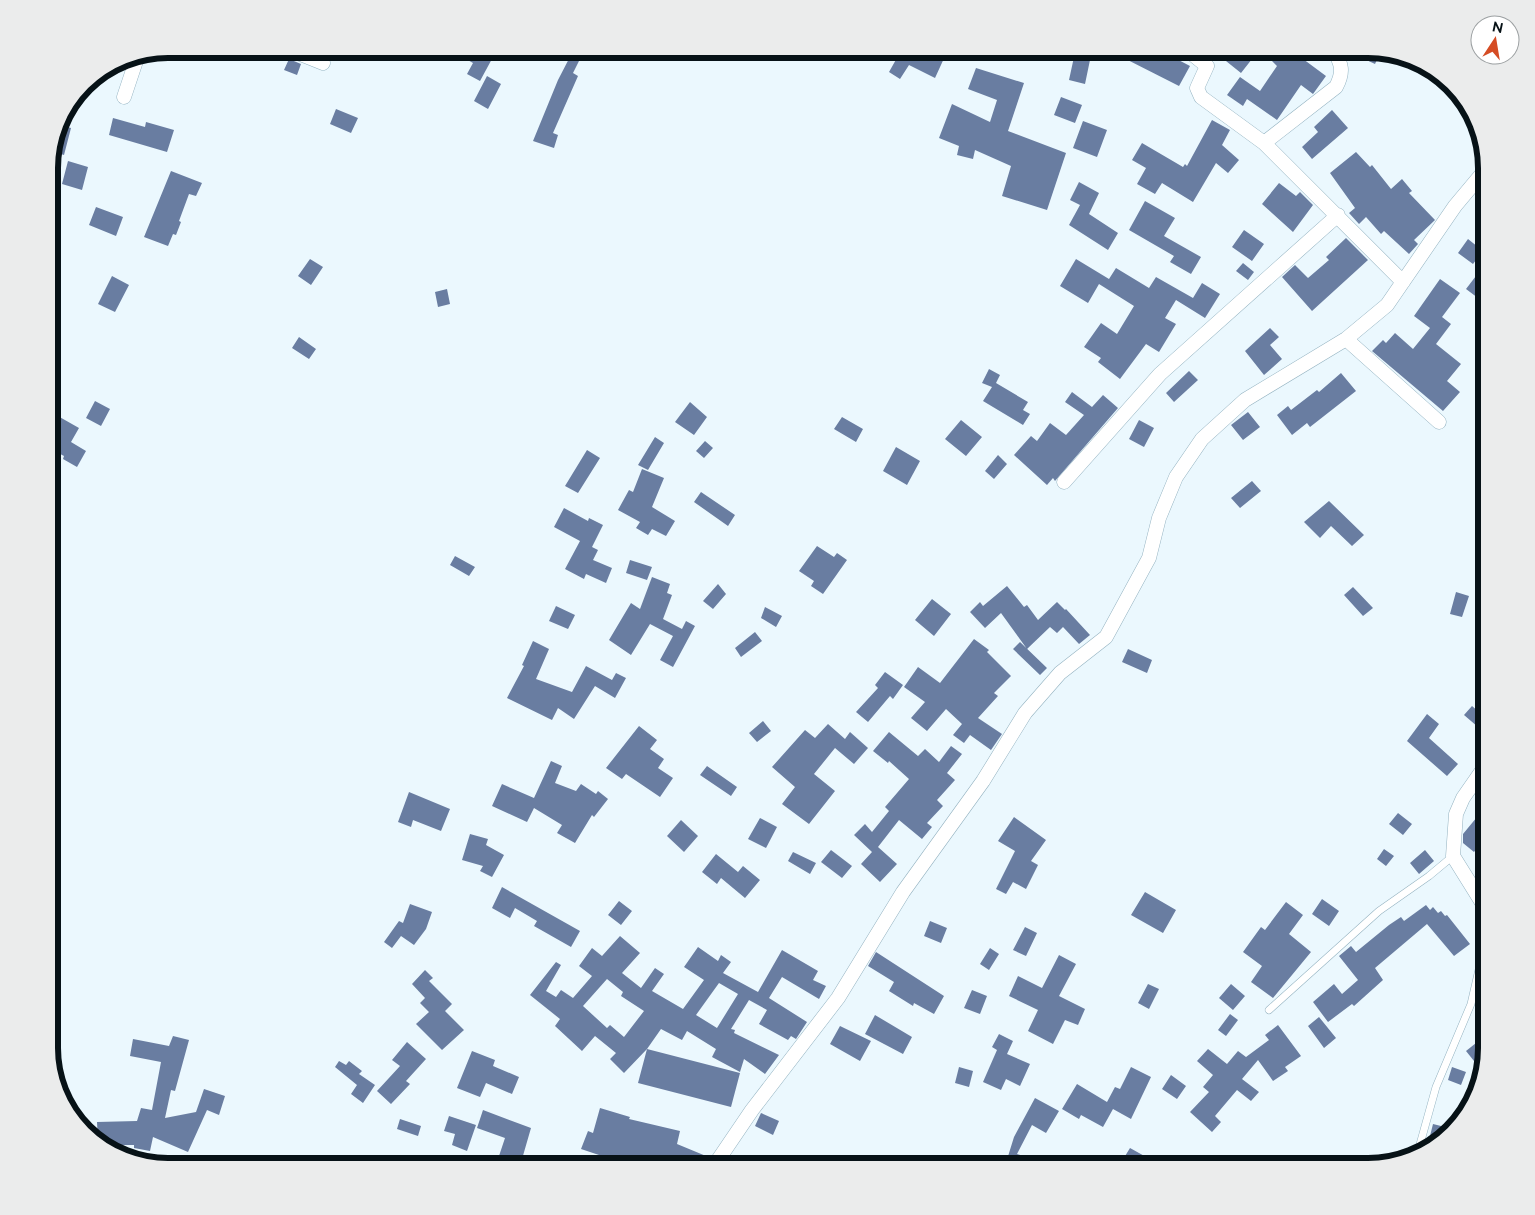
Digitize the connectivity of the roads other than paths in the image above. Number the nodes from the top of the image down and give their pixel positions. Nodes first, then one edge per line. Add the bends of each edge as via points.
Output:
1 (310, 58) edge
2 (1197, 58) edge
3 (1338, 58) edge
4 (136, 62) edge
5 (323, 63) dead end
6 (124, 97) dead end
7 (1264, 143) junction
8 (1478, 179) edge
9 (1338, 215) junction
10 (1402, 282) junction
11 (1346, 339) junction
12 (1439, 422) dead end
13 (1064, 482) dead end
14 (1478, 777) edge
15 (1453, 856) junction
16 (1478, 896) edge
17 (1478, 974) edge
18 (1269, 1010) dead end
19 (1421, 1143) edge
20 (719, 1158) edge

1 - 5 street
2 - 7 street via 1207,66 1197,88 1201,97
3 - 7 street via 1343,74 1336,88
4 - 6 street
7 - 9 street
8 - 10 street
9 - 10 street
9 - 13 street via 1160,374
10 - 11 street via 1387,305
11 - 12 street
11 - 20 street via 1245,400 1202,439 1176,477 1159,518 1149,558 1106,636 1060,673 1025,713 983,780 903,892 838,998
14 - 15 street via 1456,814
15 - 16 street
15 - 18 lane via 1380,911
17 - 19 lane via 1471,1004 1436,1087

